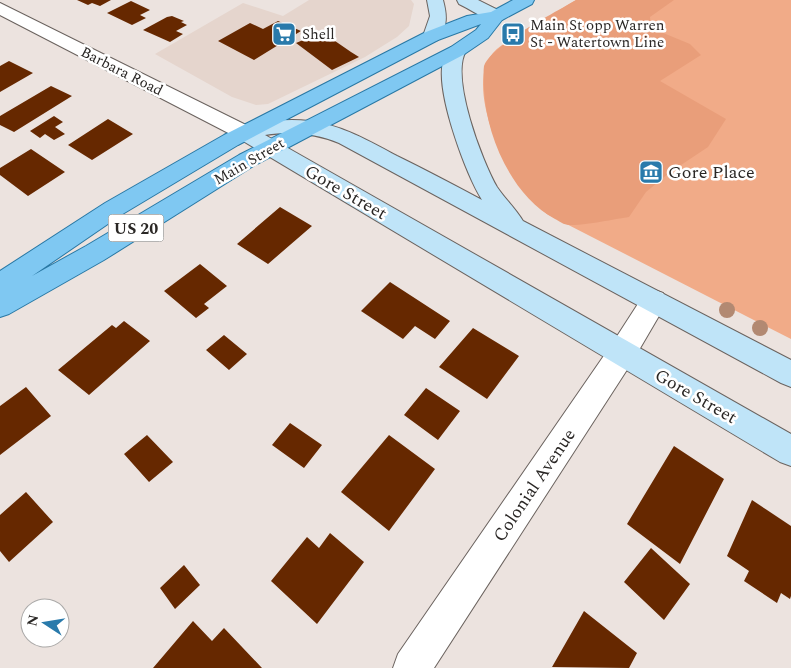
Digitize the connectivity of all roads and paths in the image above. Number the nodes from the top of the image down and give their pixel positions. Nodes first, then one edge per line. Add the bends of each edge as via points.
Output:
1 (434, 0) edge
2 (465, 0) edge
3 (510, 5) edge
4 (0, 8) edge
5 (432, 36) junction
6 (457, 51) junction
7 (311, 127) junction
8 (245, 133) junction
9 (270, 148) junction
10 (517, 227) junction
11 (0, 284) edge
12 (654, 301) junction
13 (0, 306) edge
14 (622, 353) junction
15 (791, 374) edge
16 (791, 451) edge
17 (412, 668) edge

1 - 5 street via 439,16
2 - 3 street
3 - 5 main road, Main Street / US 20
3 - 6 main road, Main Street / US 20 via 482,34
4 - 8 street, Barbara Road
5 - 8 main road, Main Street / US 20
6 - 7 main road, Main Street / US 20
6 - 10 street via 452,61 452,79 475,160 491,196
7 - 8 street via 279,126
7 - 9 main road, Main Street / US 20
7 - 10 street via 362,145
8 - 9 street, Gore Street
8 - 11 main road, Main Street / US 20 via 114,209
9 - 13 main road, Main Street / US 20
9 - 14 street, Gore Street
10 - 12 street
12 - 14 street, Colonial Avenue
12 - 15 street
14 - 16 street, Gore Street
14 - 17 street, Colonial Avenue

